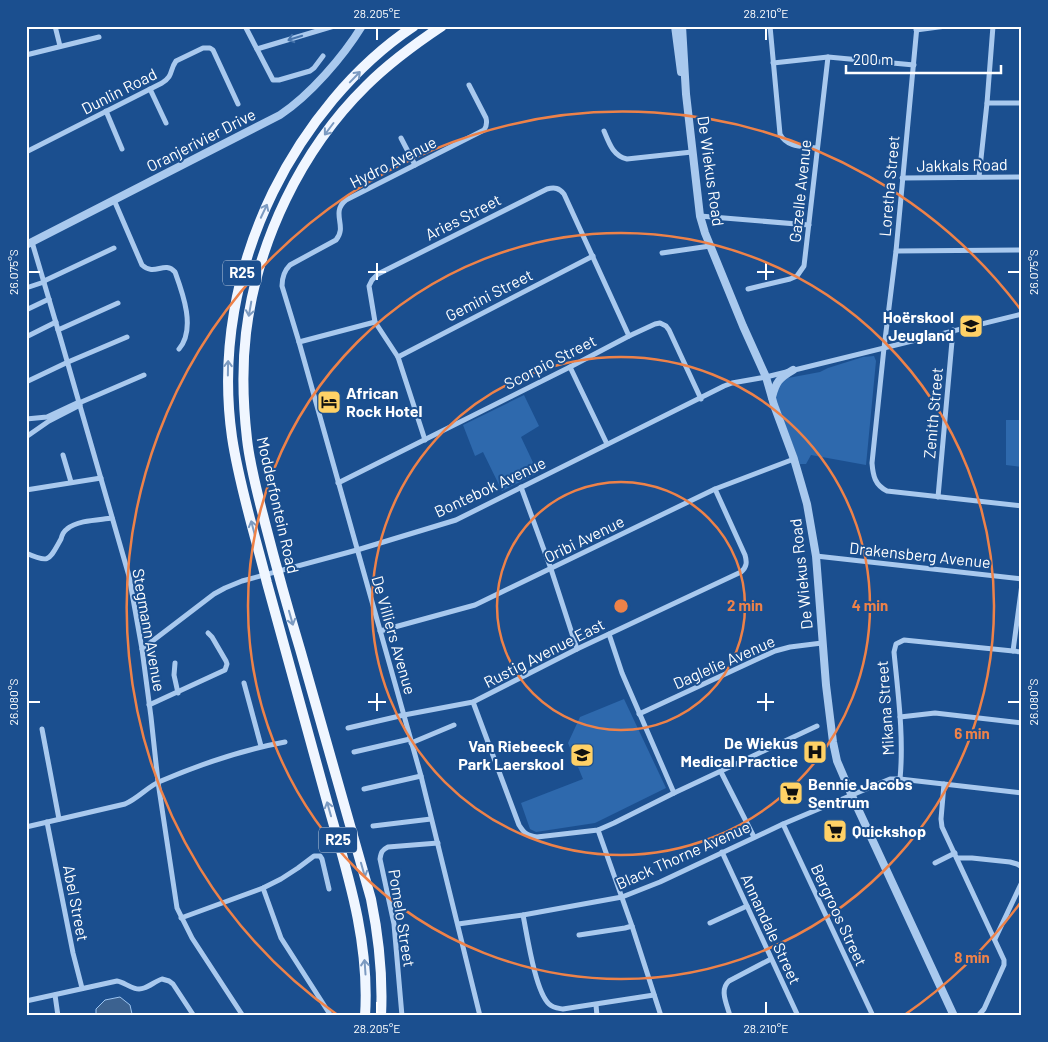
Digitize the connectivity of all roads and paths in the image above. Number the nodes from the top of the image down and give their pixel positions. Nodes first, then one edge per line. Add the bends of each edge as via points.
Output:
1 (55, 26) edge
2 (245, 26) edge
3 (334, 26) edge
4 (362, 26) edge
5 (414, 26) edge
6 (442, 26) edge
7 (674, 26) edge
8 (682, 26) edge
9 (770, 26) edge
10 (946, 26) edge
11 (993, 26) edge
12 (917, 28) edge
13 (99, 37) dead end
14 (60, 46) junction
15 (257, 49) junction
16 (26, 55) edge
17 (323, 56) dead end
18 (828, 57) junction
19 (773, 64) junction
20 (914, 65) junction
21 (469, 85) dead end
22 (150, 89) junction
23 (686, 94) junction
24 (987, 103) junction
25 (238, 104) dead end
26 (1022, 104) edge
27 (106, 111) junction
28 (166, 123) dead end
29 (604, 131) dead end
30 (401, 138) dead end
31 (122, 148) dead end
32 (817, 148) junction
33 (26, 152) edge
34 (692, 152) junction
35 (415, 165) junction
36 (979, 177) junction
37 (1022, 177) edge
38 (902, 178) junction
39 (114, 200) junction
40 (700, 216) junction
41 (809, 224) junction
42 (29, 243) edge
43 (710, 246) junction
44 (114, 248) dead end
45 (1022, 250) edge
46 (896, 251) junction
47 (662, 253) dead end
48 (592, 256) junction
49 (290, 265) joint
50 (44, 281) junction
51 (26, 288) edge
52 (748, 289) dead end
53 (49, 299) junction
54 (118, 303) dead end
55 (26, 310) edge
56 (1022, 314) edge
57 (56, 322) junction
58 (375, 322) junction
59 (58, 330) junction
60 (953, 330) junction
61 (629, 336) junction
62 (26, 337) edge
63 (127, 337) dead end
64 (299, 342) junction
65 (884, 348) junction
66 (179, 349) dead end
67 (398, 357) junction
68 (68, 362) junction
69 (570, 367) junction
70 (793, 370) junction
71 (144, 375) dead end
72 (766, 377) junction
73 (26, 382) edge
74 (701, 398) junction
75 (772, 398) junction
76 (79, 403) junction
77 (26, 419) edge
78 (26, 436) edge
79 (425, 440) junction
80 (608, 444) junction
81 (63, 455) dead end
82 (794, 459) junction
83 (101, 478) junction
84 (71, 482) junction
85 (338, 482) junction
86 (521, 487) junction
87 (26, 490) edge
88 (715, 490) junction
89 (938, 497) junction
90 (1022, 506) edge
91 (112, 518) junction
92 (357, 550) junction
93 (26, 553) edge
94 (816, 556) junction
95 (551, 569) junction
96 (277, 571) junction
97 (265, 575) junction
98 (1022, 579) edge
99 (1022, 584) edge
100 (380, 631) junction
101 (208, 633) dead end
102 (609, 634) junction
103 (822, 643) junction
104 (142, 649) junction
105 (576, 649) junction
106 (1013, 650) junction
107 (1022, 652) edge
108 (175, 663) dead end
109 (244, 683) dead end
110 (178, 692) junction
111 (473, 702) junction
112 (149, 706) junction
113 (639, 714) junction
114 (404, 715) junction
115 (900, 716) junction
116 (1022, 723) edge
117 (454, 725) dead end
118 (817, 726) dead end
119 (348, 728) dead end
120 (42, 729) dead end
121 (411, 741) junction
122 (285, 742) dead end
123 (261, 746) junction
124 (354, 752) dead end
125 (721, 772) junction
126 (421, 776) junction
127 (900, 779) junction
128 (158, 782) junction
129 (944, 784) junction
130 (364, 789) dead end
131 (674, 793) junction
132 (1022, 793) edge
133 (852, 796) junction
134 (59, 819) junction
135 (431, 819) junction
136 (47, 822) junction
137 (783, 824) junction
138 (374, 826) dead end
139 (26, 827) edge
140 (598, 830) junction
141 (754, 837) junction
142 (438, 843) junction
143 (722, 852) junction
144 (956, 855) junction
145 (935, 863) dead end
146 (1022, 867) edge
147 (1022, 882) edge
148 (263, 888) junction
149 (329, 889) dead end
150 (622, 897) junction
151 (747, 906) junction
152 (523, 914) junction
153 (181, 918) junction
154 (458, 924) junction
155 (710, 924) dead end
156 (632, 926) junction
157 (579, 935) dead end
158 (994, 939) junction
159 (771, 959) junction
160 (82, 988) junction
161 (55, 995) junction
162 (654, 995) junction
163 (26, 1001) edge
164 (596, 1005) junction
165 (58, 1016) edge
166 (194, 1016) edge
167 (243, 1016) edge
168 (331, 1016) edge
169 (365, 1016) edge
170 (381, 1016) edge
171 (402, 1016) edge
172 (480, 1016) edge
173 (598, 1016) edge
174 (661, 1016) edge
175 (730, 1016) edge
176 (798, 1016) edge
177 (873, 1016) edge
178 (954, 1016) edge
179 (978, 1016) edge

1 - 14 street
2 - 15 street
3 -> 15 street
4 - 39 street, Oranjerivier Drive via 323,76 290,109
97 -> 5 main road, Modderfontein Road / R25 via 239,472 229,405 230,331 247,256 265,208 306,134 371,60
6 -> 96 main road, Modderfontein Road / R25 via 391,63 344,109 289,192 263,259 246,333 245,407 253,475
7 - 23 street, De Wiekus Road
8 - 23 street, De Wiekus Road
9 - 19 street
10 - 12 street
11 - 24 street
12 - 20 street, Loretha Street
13 - 14 street
14 - 16 street
15 - 17 street via 276,80 310,71
18 - 19 street
18 - 20 street
18 - 32 street, Gazelle Avenue
19 - 32 street via 782,139 788,144
20 - 38 street, Loretha Street
21 - 35 street, Hydro Avenue via 487,121 486,128
22 - 25 street, Dunlin Road via 168,79 176,61 210,48
22 - 27 street, Dunlin Road
22 - 28 street
23 - 34 street, De Wiekus Road
24 - 26 street
24 - 36 street
27 - 31 street
27 - 33 street, Dunlin Road
29 - 34 street via 620,158
30 - 35 street
32 - 41 street, Gazelle Avenue
34 - 40 street, De Wiekus Road
35 - 49 street, Hydro Avenue via 346,200 339,210 340,236
36 - 37 street, Jakkals Road
36 - 38 street, Jakkals Road
38 - 46 street, Loretha Street
39 - 42 street, Oranjerivier Drive
39 - 66 street via 142,265 151,270 167,266 175,272 188,318
40 - 41 street
40 - 43 street, De Wiekus Road
41 - 52 street, Gazelle Avenue via 801,271 790,279
42 - 50 street, Stegmann Avenue
43 - 47 street
43 - 72 street, De Wiekus Road
44 - 50 street
45 - 46 street
46 - 65 street, Loretha Street
48 - 58 street, Aries Street via 564,194 556,188 546,189 378,274 369,286
48 - 61 street
48 - 67 street, Gemini Street
49 - 64 street, De Villiers Avenue via 284,270 282,286
50 - 51 street
50 - 53 street, Stegmann Avenue
53 - 55 street
53 - 57 street, Stegmann Avenue
54 - 59 street
56 - 60 street, Bontebok Avenue
57 - 59 street, Stegmann Avenue
57 - 62 street
58 - 64 street
58 - 67 street
59 - 68 street, Stegmann Avenue
60 - 65 street, Bontebok Avenue
60 - 89 street, Zenith Street
61 - 69 street, Scorpio Street
61 - 74 street, Scorpio Street via 654,324 666,326
63 - 68 street
64 - 85 street, De Villiers Avenue
65 - 70 street, Bontebok Avenue
65 - 89 street, Loretha Street via 873,476 887,491
67 - 79 street
68 - 73 street
68 - 76 street, Stegmann Avenue
69 - 79 street, Scorpio Street
69 - 80 street
70 - 72 street, Bontebok Avenue
70 - 75 street via 779,379
71 - 76 street
72 - 74 street, Bontebok Avenue via 724,386
72 - 75 street, De Wiekus Road
74 - 80 street, Bontebok Avenue
75 - 82 street, De Wiekus Road
76 - 77 street via 47,417
76 - 78 street
76 - 83 street, Stegmann Avenue
79 - 85 street, Scorpio Street
80 - 86 street, Bontebok Avenue
81 - 84 street
82 - 88 street, Oribi Avenue
82 - 94 street, De Wiekus Road via 807,504
83 - 84 street
83 - 91 street, Stegmann Avenue
84 - 87 street
85 - 92 street, De Villiers Avenue
86 - 92 street, Bontebok Avenue via 456,520
86 - 95 street
88 - 95 street, Oribi Avenue
88 - 102 street, Rustig Avenue East via 745,555 744,570
89 - 90 street, Loretha Street
91 - 93 street via 80,523 67,529 52,555 46,559
91 - 104 street, Stegmann Avenue via 129,576
92 - 96 street, Bontebok Avenue
92 - 100 street, De Villiers Avenue
94 - 98 street, Drakensberg Avenue
94 - 103 street, De Wiekus Road
95 - 100 street, Oribi Avenue via 475,605
95 - 105 street
96 - 97 street, Bontebok Avenue
96 -> 170 main road, Modderfontein Road / R25 via 371,899 381,965
97 - 104 street, Bontebok Avenue via 214,594
169 -> 97 main road, Modderfontein Road / R25 via 365,966 355,902
99 - 106 street
100 - 114 street, De Villiers Avenue
101 - 110 street via 223,656 226,668
102 - 105 street, Rustig Avenue East
102 - 113 street
103 - 113 street, Daglelie Avenue via 775,651
103 - 133 street, De Wiekus Road via 833,742 837,761
104 - 112 street, Stegmann Avenue
105 - 111 street, Rustig Avenue East
106 - 107 street, Mikana Street
106 - 115 street, Mikana Street via 899,642 894,652
108 - 110 street
109 - 123 street
110 - 112 street
111 - 114 street, Rustig Avenue East
111 - 140 street via 523,832 537,837
112 - 128 street, Stegmann Avenue
113 - 131 street
114 - 119 street, Rustig Avenue East
114 - 121 street, De Villiers Avenue
115 - 116 street via 935,714
115 - 127 street, Mikana Street
117 - 121 street
118 - 125 street
120 - 134 street
121 - 124 street
121 - 126 street, De Villiers Avenue
122 - 123 street
123 - 128 street
125 - 131 street
125 - 141 street
126 - 130 street
126 - 135 street, De Villiers Avenue
127 - 129 street, Black Thorne Avenue
127 - 133 street, Black Thorne Avenue via 890,779
128 - 134 street via 125,804
128 - 153 street, Stegmann Avenue
129 - 132 street, Black Thorne Avenue
129 - 144 street via 942,827
131 - 140 street
133 - 137 street, Black Thorne Avenue
133 - 178 street, De Wiekus Road
134 - 136 street
135 - 138 street
135 - 142 street, De Villiers Avenue
136 - 139 street
136 - 160 street, Abel Street
137 - 141 street, Black Thorne Avenue
137 - 177 street, Bergroos Street
140 - 150 street
141 - 143 street, Black Thorne Avenue
142 - 154 street, De Villiers Avenue
142 - 171 street, Pomelo Street via 388,847 380,853 394,924
143 - 150 street, Black Thorne Avenue
143 - 151 street, Annandale Street
144 - 145 street
144 - 146 street via 1010,862
144 - 158 street
147 - 158 street
148 - 149 street via 317,855 322,860
148 - 153 street
148 - 168 street via 281,938
150 - 152 street, Black Thorne Avenue
150 - 156 street
151 - 155 street
151 - 159 street, Annandale Street
152 - 154 street, Black Thorne Avenue
152 - 164 street via 533,967 547,1002 553,1008 563,1009
153 - 167 street, Stegmann Avenue
154 - 172 street, De Villiers Avenue
156 - 157 street
156 - 162 street
158 - 179 street via 1004,965
159 - 175 street via 725,985
159 - 176 street, Annandale Street
160 - 161 street
160 - 166 street via 116,981 144,988 162,979 169,980
161 - 163 street
161 - 165 street
162 - 164 street
162 - 174 street
164 - 173 street

